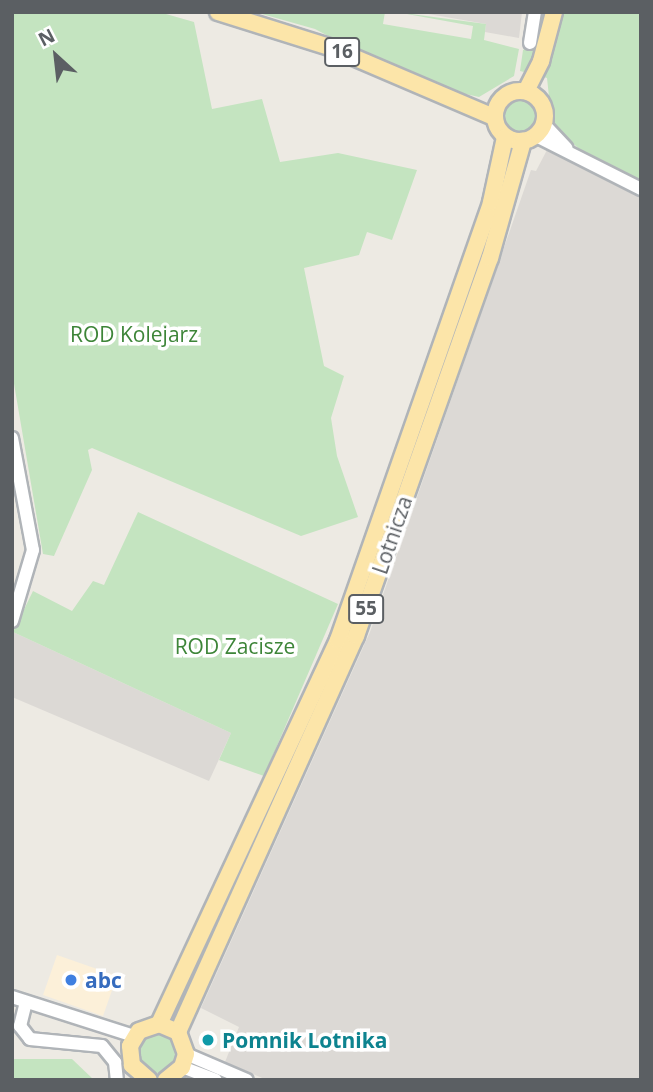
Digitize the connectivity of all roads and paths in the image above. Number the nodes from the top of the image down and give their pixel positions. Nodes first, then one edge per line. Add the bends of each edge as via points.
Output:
1 (218, 12) edge
2 (535, 12) edge
3 (554, 12) edge
4 (530, 43) dead end
5 (532, 94) junction
6 (496, 110) junction
7 (535, 134) junction
8 (505, 137) junction
9 (641, 189) edge
10 (12, 438) edge
11 (12, 621) edge
12 (12, 997) edge
13 (26, 1002) junction
14 (159, 1024) junction
15 (178, 1032) junction
16 (132, 1041) junction
17 (184, 1060) junction
18 (141, 1077) edge
19 (117, 1080) edge
20 (166, 1080) edge
21 (216, 1080) edge
22 (247, 1080) edge

1 - 6 main road, 16 via 332,48 462,102
2 - 4 street
3 - 5 main road
5 - 6 main road, 16 via 507,94
5 - 7 main road via 545,110
6 - 8 main road
7 - 8 main road
7 - 9 street
7 - 15 main road, Lotnicza / 55 via 356,636
8 - 14 main road, Lotnicza / 55 via 474,252 338,640
10 - 11 street via 33,550
12 - 13 street
13 - 16 street
13 - 19 street via 20,1026 30,1039 102,1046 116,1062
14 - 15 main road
14 - 16 main road via 145,1027
15 - 17 main road
16 - 18 main road
17 - 20 main road
17 - 21 street
17 - 22 street

